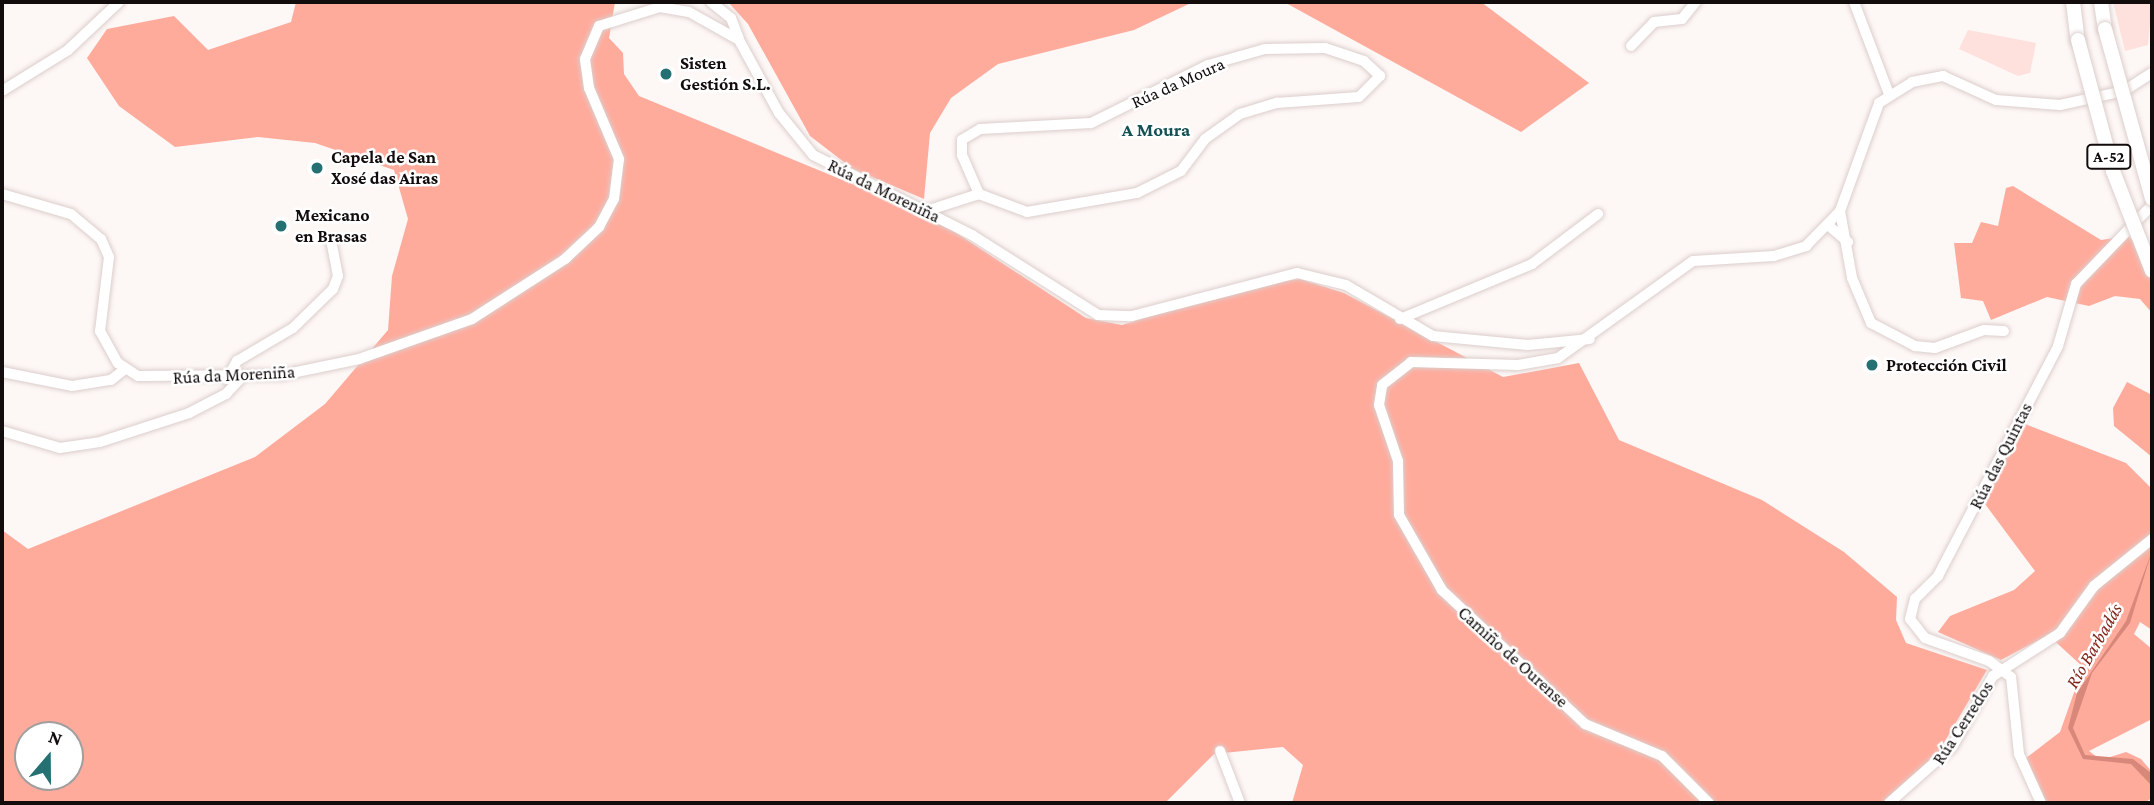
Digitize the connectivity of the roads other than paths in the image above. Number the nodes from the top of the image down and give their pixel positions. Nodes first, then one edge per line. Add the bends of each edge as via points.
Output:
1 (119, 2) edge
2 (710, 2) edge
3 (1696, 2) edge
4 (1854, 2) edge
5 (2073, 2) edge
6 (2101, 2) edge
7 (739, 40) junction
8 (1632, 46) dead end
9 (2152, 74) edge
10 (2, 91) edge
11 (1889, 94) junction
12 (2, 194) edge
13 (979, 194) junction
14 (2152, 199) edge
15 (2152, 205) edge
16 (926, 211) junction
17 (1840, 211) junction
18 (1598, 214) dead end
19 (1829, 226) junction
20 (331, 241) dead end
21 (1848, 242) junction
22 (2152, 271) edge
23 (1400, 319) junction
24 (2004, 331) dead end
25 (1590, 339) junction
26 (125, 369) junction
27 (2, 372) edge
28 (242, 377) junction
29 (227, 379) junction
30 (2, 431) edge
31 (2152, 539) edge
32 (2003, 668) junction
33 (1220, 751) dead end
34 (1240, 803) edge
35 (1709, 803) edge
36 (1888, 803) edge
37 (2041, 803) edge

1 - 10 street via 68,50
2 - 7 street via 731,18
3 - 8 street via 1682,19 1654,22
4 - 11 street
5 - 22 highway, A-52, bridge via 2078,40 2113,172
6 - 14 highway, A-52, bridge
7 - 16 street, Rúa da Moreniña via 779,113 813,155
7 - 28 street, Rúa da Moreniña via 689,12 660,7 599,26 584,60 589,88 619,159 614,199 599,226 565,259 472,319 347,362
9 - 11 street via 2124,92 2060,105 1996,100 1943,76
11 - 17 street via 1865,132
12 - 26 street via 71,214 101,239 109,257 100,331
13 - 13 street, Rúa da Moura via 1027,212 1137,193 1181,171 1205,139 1240,114 1277,103 1359,97 1380,76 1364,61 1325,48 1265,49 1208,65 1091,123 980,129 962,140 962,155
13 - 16 street
15 - 32 street, Rúa das Quintas via 2077,284 2058,346 1938,576 1915,600 1913,631
16 - 23 street, Rúa da Moreniña via 1098,315 1132,316 1297,273 1346,285
17 - 19 street, Camiño de Ourense
17 - 21 street
18 - 23 street via 1532,264
19 - 21 street
19 - 25 street, Camiño de Ourense via 1790,253 1693,261
20 - 29 street via 338,276 333,289 293,328 237,361
21 - 24 street via 1860,303 1887,334 1935,348 1984,330
23 - 25 street, Rúa da Moreniña via 1433,336 1473,343
25 - 35 street, Camiño de Ourense via 1558,358 1518,365 1411,362 1387,376 1379,405 1398,461 1399,515 1442,590 1585,724 1681,769
26 - 27 street via 111,380 72,386
26 - 29 street, Rúa da Moreniña via 158,379
28 - 29 street, Rúa da Moreniña
28 - 30 street via 226,394 189,413 107,440 61,448
31 - 32 street via 2094,586 2060,633
32 - 36 street, Rúa Cerredos via 1938,764
32 - 37 street via 2014,688 2019,754
33 - 34 street

